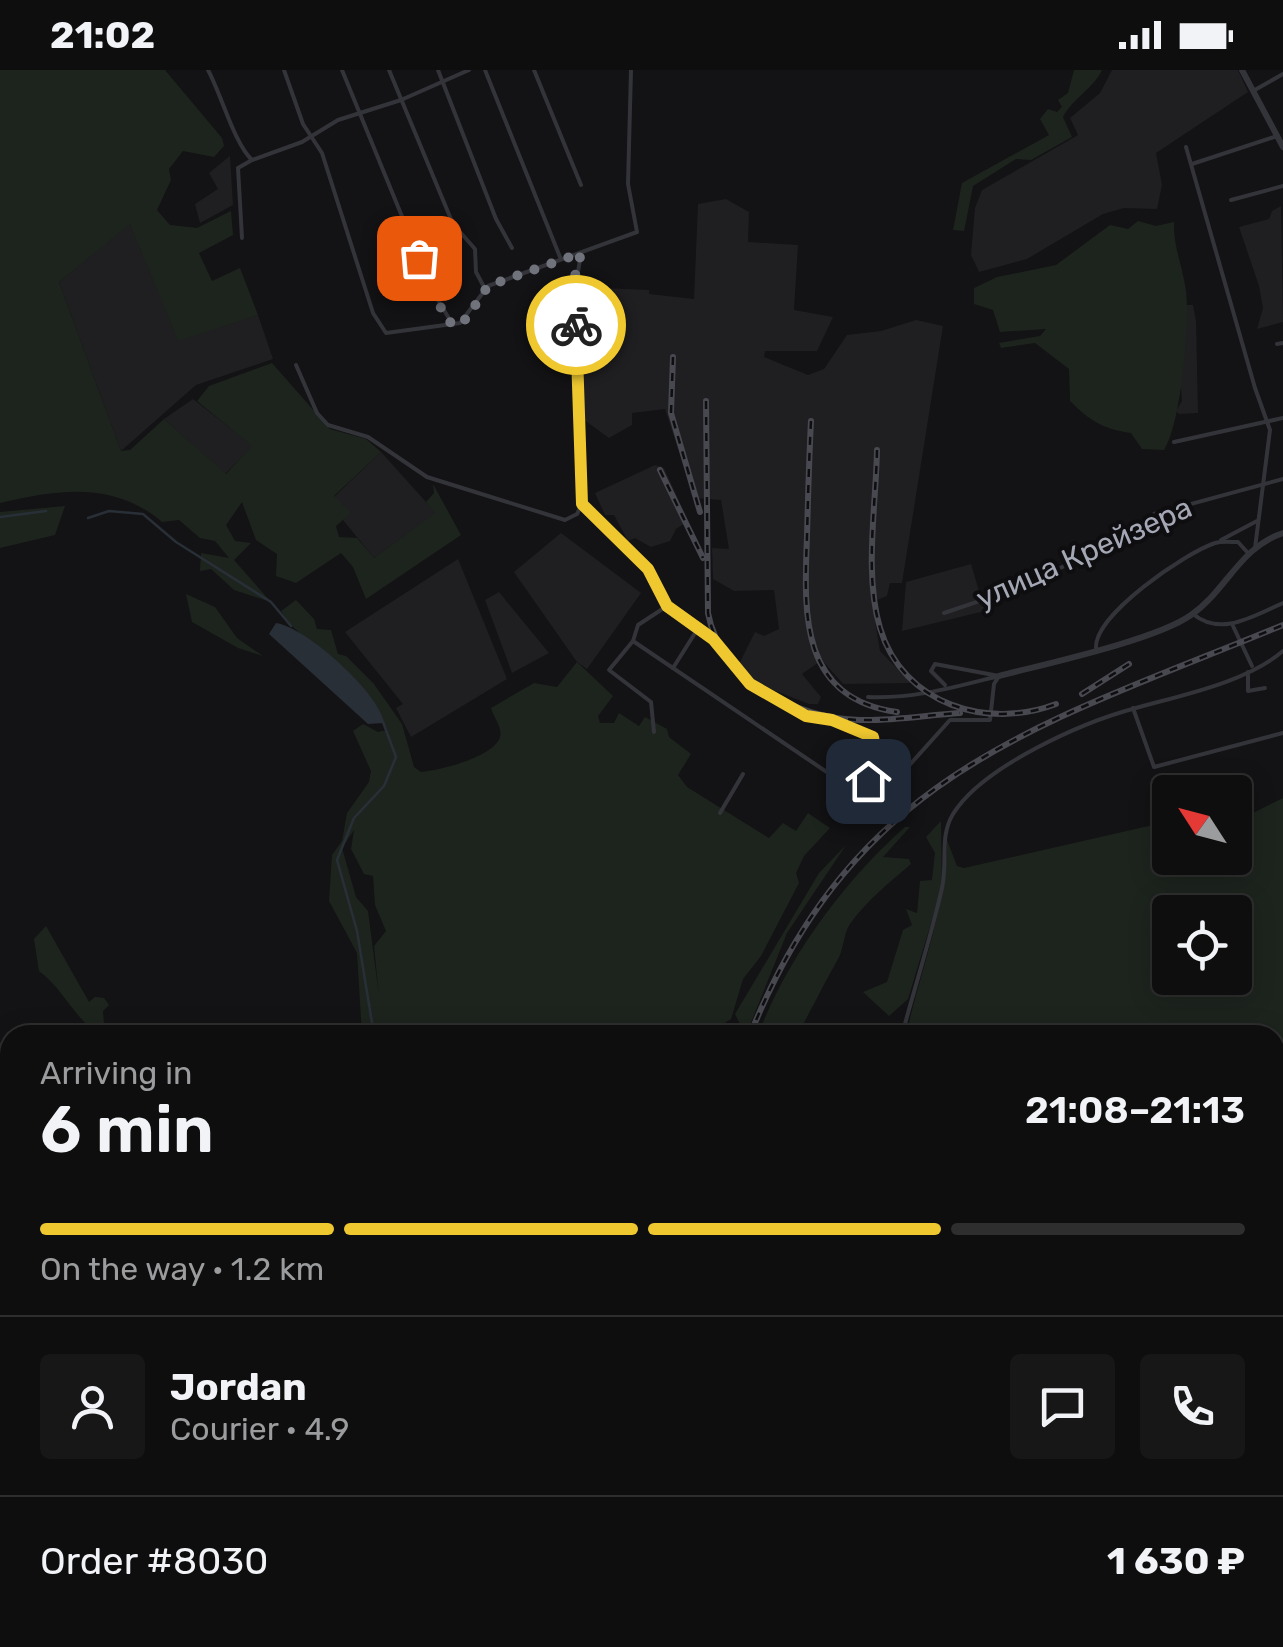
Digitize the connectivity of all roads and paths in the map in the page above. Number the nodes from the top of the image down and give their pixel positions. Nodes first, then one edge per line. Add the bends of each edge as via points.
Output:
1 (208, 70) edge
2 (284, 70) edge
3 (342, 70) edge
4 (389, 70) edge
5 (438, 70) edge
6 (469, 70) edge
7 (485, 70) edge
8 (534, 70) edge
9 (630, 70) edge
10 (1242, 70) edge
11 (1283, 74) edge
12 (442, 81) junction
13 (1252, 91) junction
14 (401, 100) junction
15 (358, 113) junction
16 (310, 136) junction
17 (1277, 136) junction
18 (1186, 147) dead end
19 (1283, 147) edge
20 (252, 160) junction
21 (1192, 164) junction
22 (581, 185) dead end
23 (1283, 186) edge
24 (1231, 200) dead end
25 (242, 238) dead end
26 (512, 248) dead end
27 (581, 253) junction
28 (560, 258) junction
29 (485, 288) junction
30 (454, 326) junction
31 (296, 365) dead end
32 (1283, 418) edge
33 (1269, 421) junction
34 (1174, 442) dead end
35 (1283, 479) edge
36 (1264, 484) junction
37 (582, 504) junction
38 (1258, 520) junction
39 (1283, 534) edge
40 (1217, 542) junction
41 (1252, 550) junction
42 (1283, 603) edge
43 (667, 606) junction
44 (944, 613) dead end
45 (1193, 614) junction
46 (1232, 624) junction
47 (698, 628) junction
48 (633, 641) junction
49 (1096, 648) junction
50 (1283, 651) edge
51 (1252, 666) junction
52 (672, 668) junction
53 (1248, 672) junction
54 (999, 676) junction
55 (945, 685) junction
56 (1265, 688) dead end
57 (868, 696) dead end
58 (1133, 708) junction
59 (654, 732) dead end
60 (1283, 734) edge
61 (743, 774) dead end
62 (897, 777) junction
63 (880, 780) junction
64 (888, 790) dead end
65 (720, 813) dead end
66 (905, 1025) edge

1 - 20 street via 238,144
2 - 16 street
3 - 15 street
4 - 14 street
5 - 12 street
6 - 12 street
7 - 28 street
8 - 22 street
9 - 27 street via 628,184 637,232
10 - 13 street
11 - 13 street
12 - 14 street
12 - 26 street
13 - 17 street
14 - 15 street
14 - 29 street via 453,224 474,249
15 - 16 street
15 - 30 street
16 - 20 street
16 - 30 street via 322,152 373,313 386,333
17 - 19 street
17 - 21 street
18 - 21 street
20 - 25 street via 238,168
21 - 33 street
23 - 24 street
27 - 28 street
27 - 37 street via 575,291
28 - 29 street
29 - 30 street
31 - 37 street via 328,424 368,436 428,478 565,520
32 - 33 street
33 - 34 street
33 - 36 street
35 - 36 street, улица Крейзера
36 - 38 street
36 - 44 street, улица Крейзера via 1154,514 1122,538 1022,588
37 - 43 street via 648,569
38 - 40 street
38 - 41 street
39 - 41 street
40 - 41 street
40 - 49 street via 1134,594 1097,635
41 - 45 street
42 - 46 street
43 - 47 street
43 - 48 street via 638,625
45 - 46 street via 1204,623
45 - 49 street
46 - 51 street
47 - 52 street
47 - 63 street via 766,695 873,737
48 - 52 street
48 - 59 street via 609,670 651,702
49 - 54 street
50 - 51 street
51 - 53 street
52 - 63 street via 850,786
53 - 56 street via 1248,691
53 - 58 street
54 - 55 street
54 - 55 street via 934,664 931,671
54 - 62 street via 990,720 950,720
55 - 57 street via 920,696
58 - 60 street via 1154,767
58 - 66 street via 1055,739 985,783 954,812 944,834 946,870
61 - 65 street
62 - 63 street
62 - 64 street

